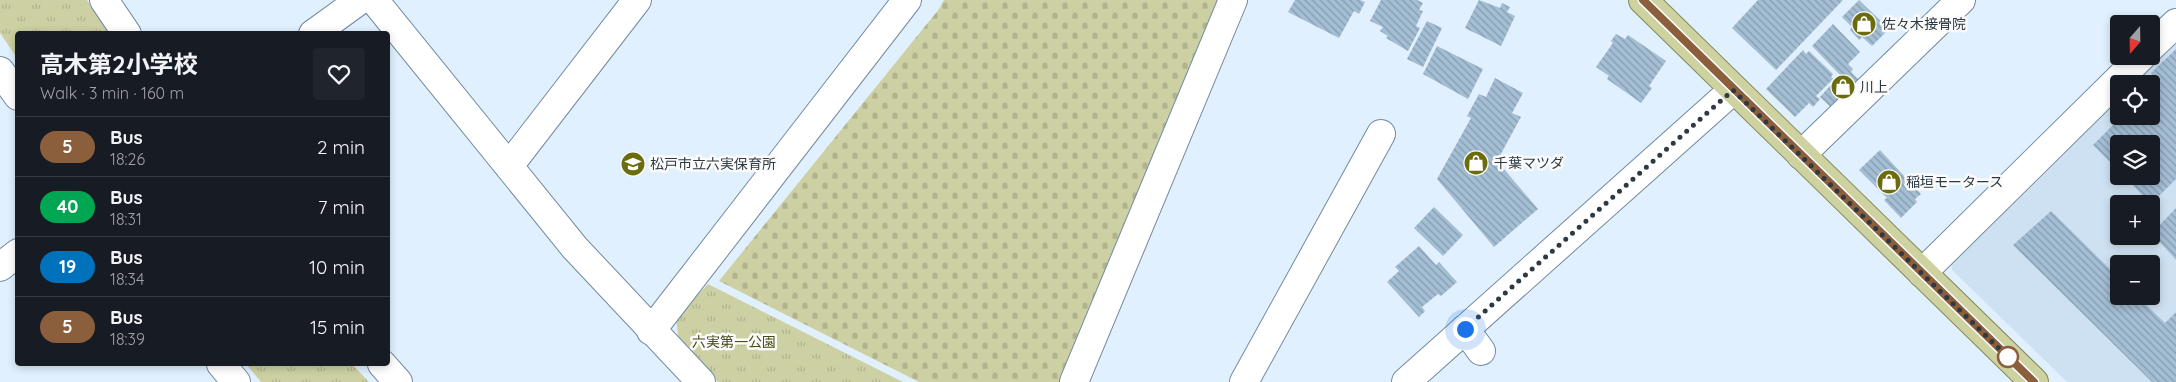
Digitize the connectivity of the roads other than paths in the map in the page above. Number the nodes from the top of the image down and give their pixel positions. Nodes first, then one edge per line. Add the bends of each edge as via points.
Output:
1 (104, 0) edge
2 (360, 0) edge
3 (374, 0) edge
4 (637, 0) edge
5 (907, 0) edge
6 (1234, 0) edge
7 (1643, 0) edge
8 (1961, 0) edge
9 (2176, 23) edge
10 (125, 31) edge
11 (317, 31) edge
12 (2160, 38) edge
13 (2133, 65) edge
14 (0, 71) edge
15 (1733, 90) junction
16 (15, 92) edge
17 (1381, 134) dead end
18 (1801, 155) junction
19 (509, 166) junction
20 (15, 255) edge
21 (0, 267) edge
22 (1922, 273) junction
23 (651, 331) junction
24 (223, 366) edge
25 (384, 366) edge
26 (236, 382) edge
27 (398, 382) edge
28 (702, 382) edge
29 (1074, 382) edge
30 (1244, 382) edge
31 (1406, 382) edge
32 (2034, 382) edge

1 - 10 street
2 - 11 street
3 - 19 street
4 - 19 street
5 - 23 street
6 - 29 street
7 - 15 main road
8 - 18 street
9 - 12 street
13 - 22 street
14 - 16 street
15 - 18 main road
15 - 31 street via 1473,340
17 - 30 street
18 - 22 main road
19 - 23 street via 575,248
20 - 21 street
22 - 32 main road
23 - 28 street
24 - 26 street
25 - 27 street

